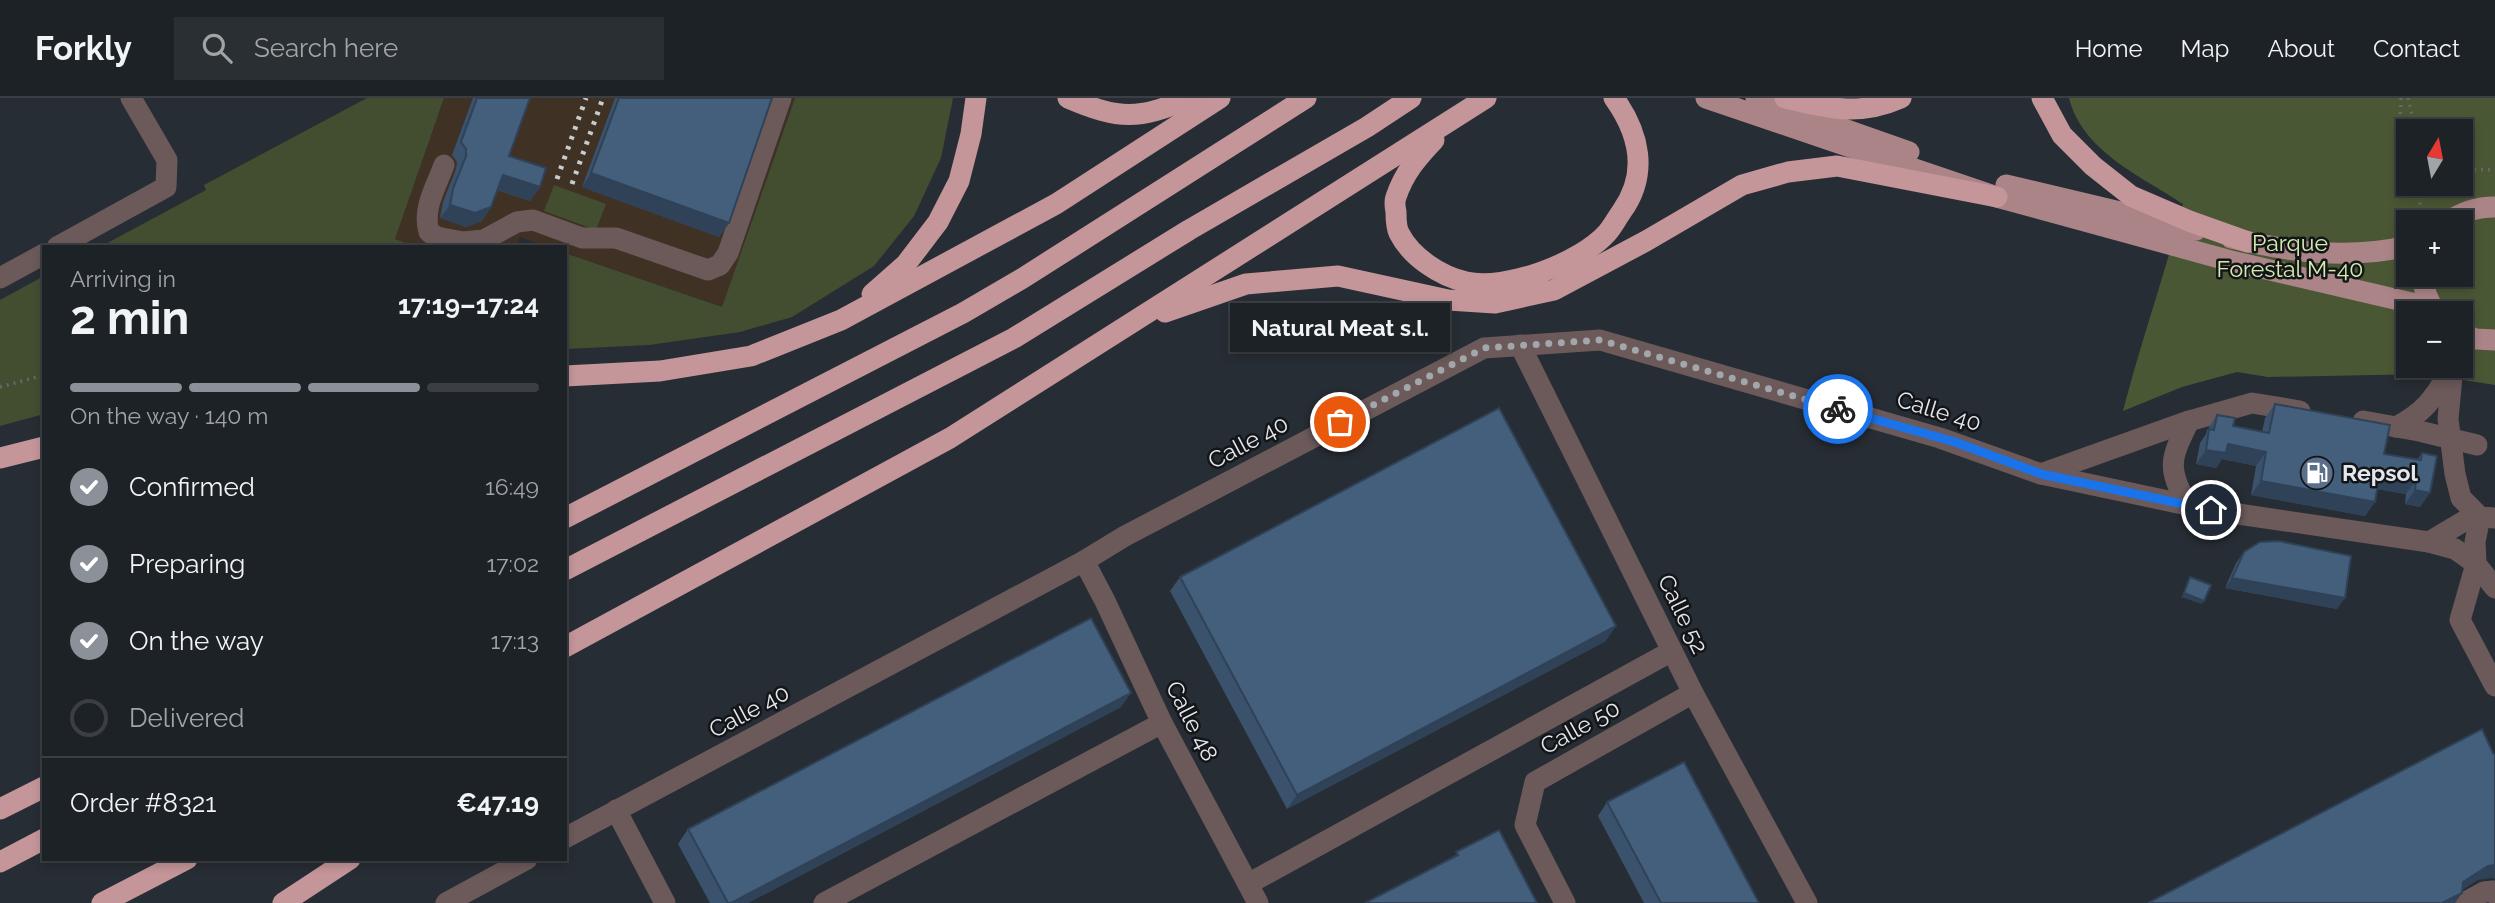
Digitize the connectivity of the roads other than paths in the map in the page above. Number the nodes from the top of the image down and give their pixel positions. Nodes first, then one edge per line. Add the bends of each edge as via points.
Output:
1 (131, 98) edge
2 (781, 98) edge
3 (976, 98) edge
4 (1068, 98) edge
5 (1190, 98) edge
6 (1220, 98) edge
7 (1306, 98) edge
8 (1411, 98) edge
9 (1486, 98) edge
10 (1614, 98) edge
11 (1706, 98) edge
12 (1756, 98) edge
13 (1785, 98) edge
14 (1901, 98) edge
15 (2042, 98) edge
16 (1461, 113) junction
17 (444, 165) dead end
18 (1997, 197) junction
19 (2495, 207) edge
20 (2470, 210) edge
21 (2248, 242) junction
22 (61, 245) edge
23 (2396, 249) edge
24 (42, 255) edge
25 (0, 278) edge
26 (2403, 301) edge
27 (841, 320) junction
28 (1133, 323) junction
29 (2473, 338) edge
30 (2495, 340) edge
31 (1520, 345) junction
32 (567, 376) edge
33 (2446, 378) edge
34 (2452, 378) edge
35 (2318, 414) edge
36 (2344, 418) edge
37 (2189, 421) junction
38 (2396, 427) junction
39 (2451, 438) junction
40 (2486, 442) edge
41 (42, 448) edge
42 (0, 458) edge
43 (2455, 464) junction
44 (2041, 474) junction
45 (2187, 505) junction
46 (2483, 516) edge
47 (567, 517) edge
48 (2429, 542) junction
49 (1084, 561) junction
50 (2476, 564) junction
51 (567, 569) edge
52 (2495, 588) edge
53 (567, 646) edge
54 (1672, 651) junction
55 (2495, 686) edge
56 (1693, 693) junction
57 (1162, 723) junction
58 (42, 788) edge
59 (0, 809) edge
60 (616, 810) junction
61 (567, 837) edge
62 (42, 840) edge
63 (184, 861) edge
64 (347, 861) edge
65 (524, 861) edge
66 (0, 862) edge
67 (168, 870) junction
68 (1248, 884) junction
69 (2495, 894) edge
70 (482, 895) edge
71 (102, 903) edge
72 (132, 903) edge
73 (284, 903) edge
74 (446, 903) edge
75 (665, 903) edge
76 (824, 903) edge
77 (1258, 903) edge
78 (1565, 903) edge
79 (1807, 903) edge
80 (2464, 903) edge

1 - 22 street via 167,160 166,187
2 - 17 street via 728,253 720,265 708,270 616,238 582,238 533,220 517,222 484,240 437,237 429,232 426,221
3 - 27 highway via 959,181 938,222 906,264
4 - 5 highway via 1127,116 1159,111
6 - 27 highway via 1056,204
7 - 47 highway via 963,313
8 - 51 highway via 1014,338
9 - 16 highway
10 - 16 highway via 1628,118 1638,151 1636,180 1627,205 1606,234 1579,255 1545,272 1504,282 1467,282 1438,271 1415,255 1398,232 1395,200 1410,165
11 - 18 main road
12 - 21 main road via 2001,184
13 - 14 highway via 1838,110 1882,106
15 - 21 highway via 2062,135 2131,196
16 - 28 highway
18 - 26 main road via 2227,260
18 - 28 highway via 1837,166 1788,172 1742,185 1554,290 1495,303 1448,300 1325,277 1246,284
19 - 20 main road
21 - 23 main road via 2316,254
24 - 25 street
27 - 32 highway via 751,356 660,371
28 - 53 highway via 950,438
29 - 30 main road
31 - 44 street, Calle 40 via 1600,340 1947,440
31 - 49 street, Calle 40 via 1484,348 1459,359
31 - 54 street, Calle 52
33 - 38 street via 2434,399
34 - 39 street
35 - 37 street via 2252,403
36 - 38 street
37 - 44 street
37 - 45 street via 2175,450 2173,477
38 - 39 street
39 - 40 street
39 - 43 street
40 - 43 street
41 - 42 highway
43 - 46 street via 2461,498
44 - 45 street, Calle 40
45 - 48 street, Calle 40
46 - 48 street
46 - 50 street via 2475,542
48 - 50 street, Calle 40 via 2455,549
49 - 57 street, Calle 48
49 - 60 street, Calle 40
50 - 52 street
50 - 55 street via 2460,621
54 - 56 street, Calle 52
54 - 68 street
56 - 78 street, Calle 50 via 1535,782 1525,825
56 - 79 street, Calle 52
57 - 68 street, Calle 48
57 - 76 street
58 - 59 highway
60 - 61 street, Calle 40
60 - 75 street
62 - 66 highway
63 - 67 highway
64 - 73 highway
65 - 70 street
67 - 71 highway
67 - 72 highway
68 - 77 street, Calle 48
69 - 80 street via 2484,892
70 - 74 street

